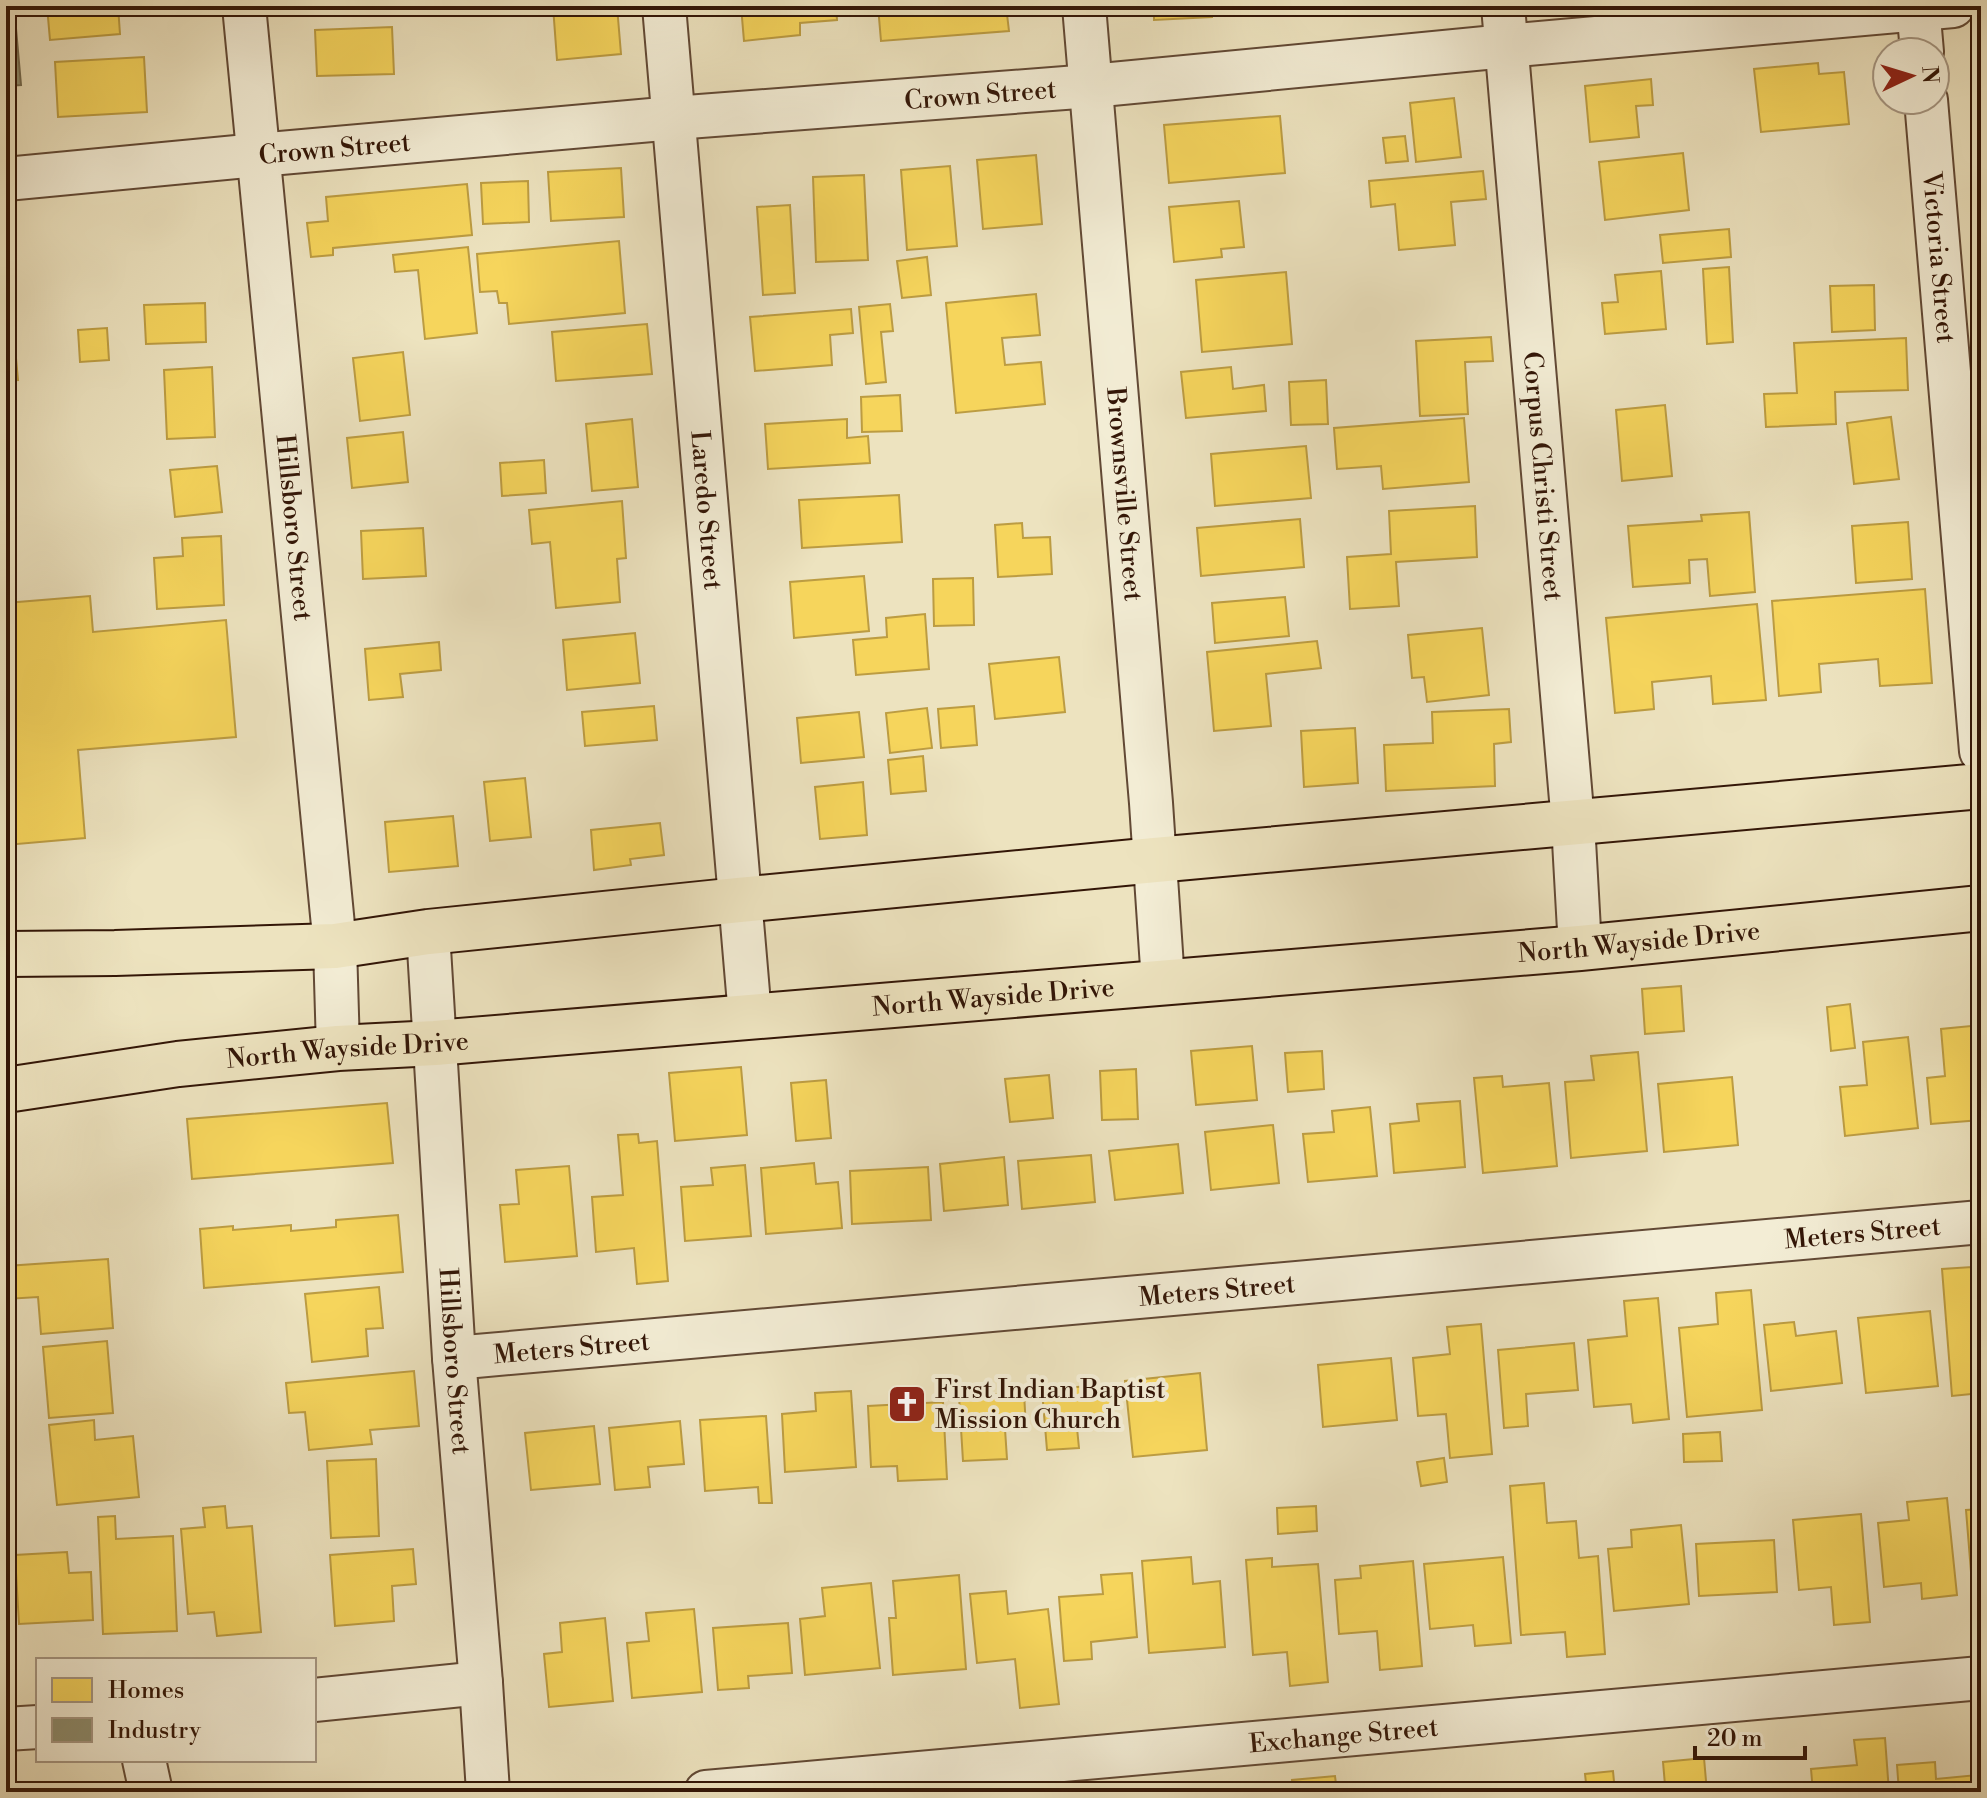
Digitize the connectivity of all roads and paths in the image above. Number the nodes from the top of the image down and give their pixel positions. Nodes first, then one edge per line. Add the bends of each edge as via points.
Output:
1 (244, 6) edge
2 (664, 6) edge
3 (1084, 6) edge
4 (1930, 7) edge
5 (1504, 26) edge
6 (1925, 36) edge
7 (1091, 86) junction
8 (1927, 116) edge
9 (674, 118) junction
10 (258, 155) junction
11 (6, 179) edge
12 (1981, 751) edge
13 (1981, 786) edge
14 (1573, 823) junction
15 (1155, 860) junction
16 (739, 900) junction
17 (1981, 908) edge
18 (428, 932) junction
19 (335, 946) junction
20 (1580, 948) junction
21 (6, 954) edge
22 (1163, 982) junction
23 (750, 1016) junction
24 (435, 1043) junction
25 (338, 1048) junction
26 (6, 1090) edge
27 (1981, 1222) edge
28 (454, 1358) junction
29 (1981, 1678) edge
30 (481, 1683) junction
31 (316, 1700) edge
32 (36, 1727) edge
33 (6, 1729) edge
34 (144, 1762) edge
35 (151, 1792) edge
36 (488, 1792) edge
37 (706, 1792) edge

1 - 10 street, Hillsboro Street
2 - 9 street, Laredo Street
3 - 7 street, Brownsville Street
4 - 5 street, Crown Street
4 - 6 street
5 - 7 street, Crown Street
5 - 14 street, Corpus Christi Street
7 - 9 street, Crown Street
7 - 15 street, Brownsville Street
8 - 12 street, Victoria Street
9 - 10 street, Crown Street
9 - 16 street, Laredo Street
10 - 11 street, Crown Street
10 - 19 street, Hillsboro Street
13 - 14 main road
14 - 15 main road
14 - 20 street, Corpus Christi Street
15 - 16 main road
15 - 22 street, Brownsville Street
16 - 18 main road
16 - 23 street, Laredo Street
17 - 20 main road, North Wayside Drive
18 - 19 main road
18 - 24 street, Hillsboro Street
19 - 21 main road
19 - 25 street, Hillsboro Street
20 - 22 main road, North Wayside Drive
22 - 23 main road, North Wayside Drive
23 - 24 main road, North Wayside Drive
24 - 25 main road, North Wayside Drive
24 - 28 street, Hillsboro Street
25 - 26 main road, North Wayside Drive via 178,1064
27 - 28 street, Meters Street
28 - 30 street, Hillsboro Street
29 - 37 street, Exchange Street
30 - 31 street
30 - 36 street, Hillsboro Street
32 - 33 street
34 - 35 street

